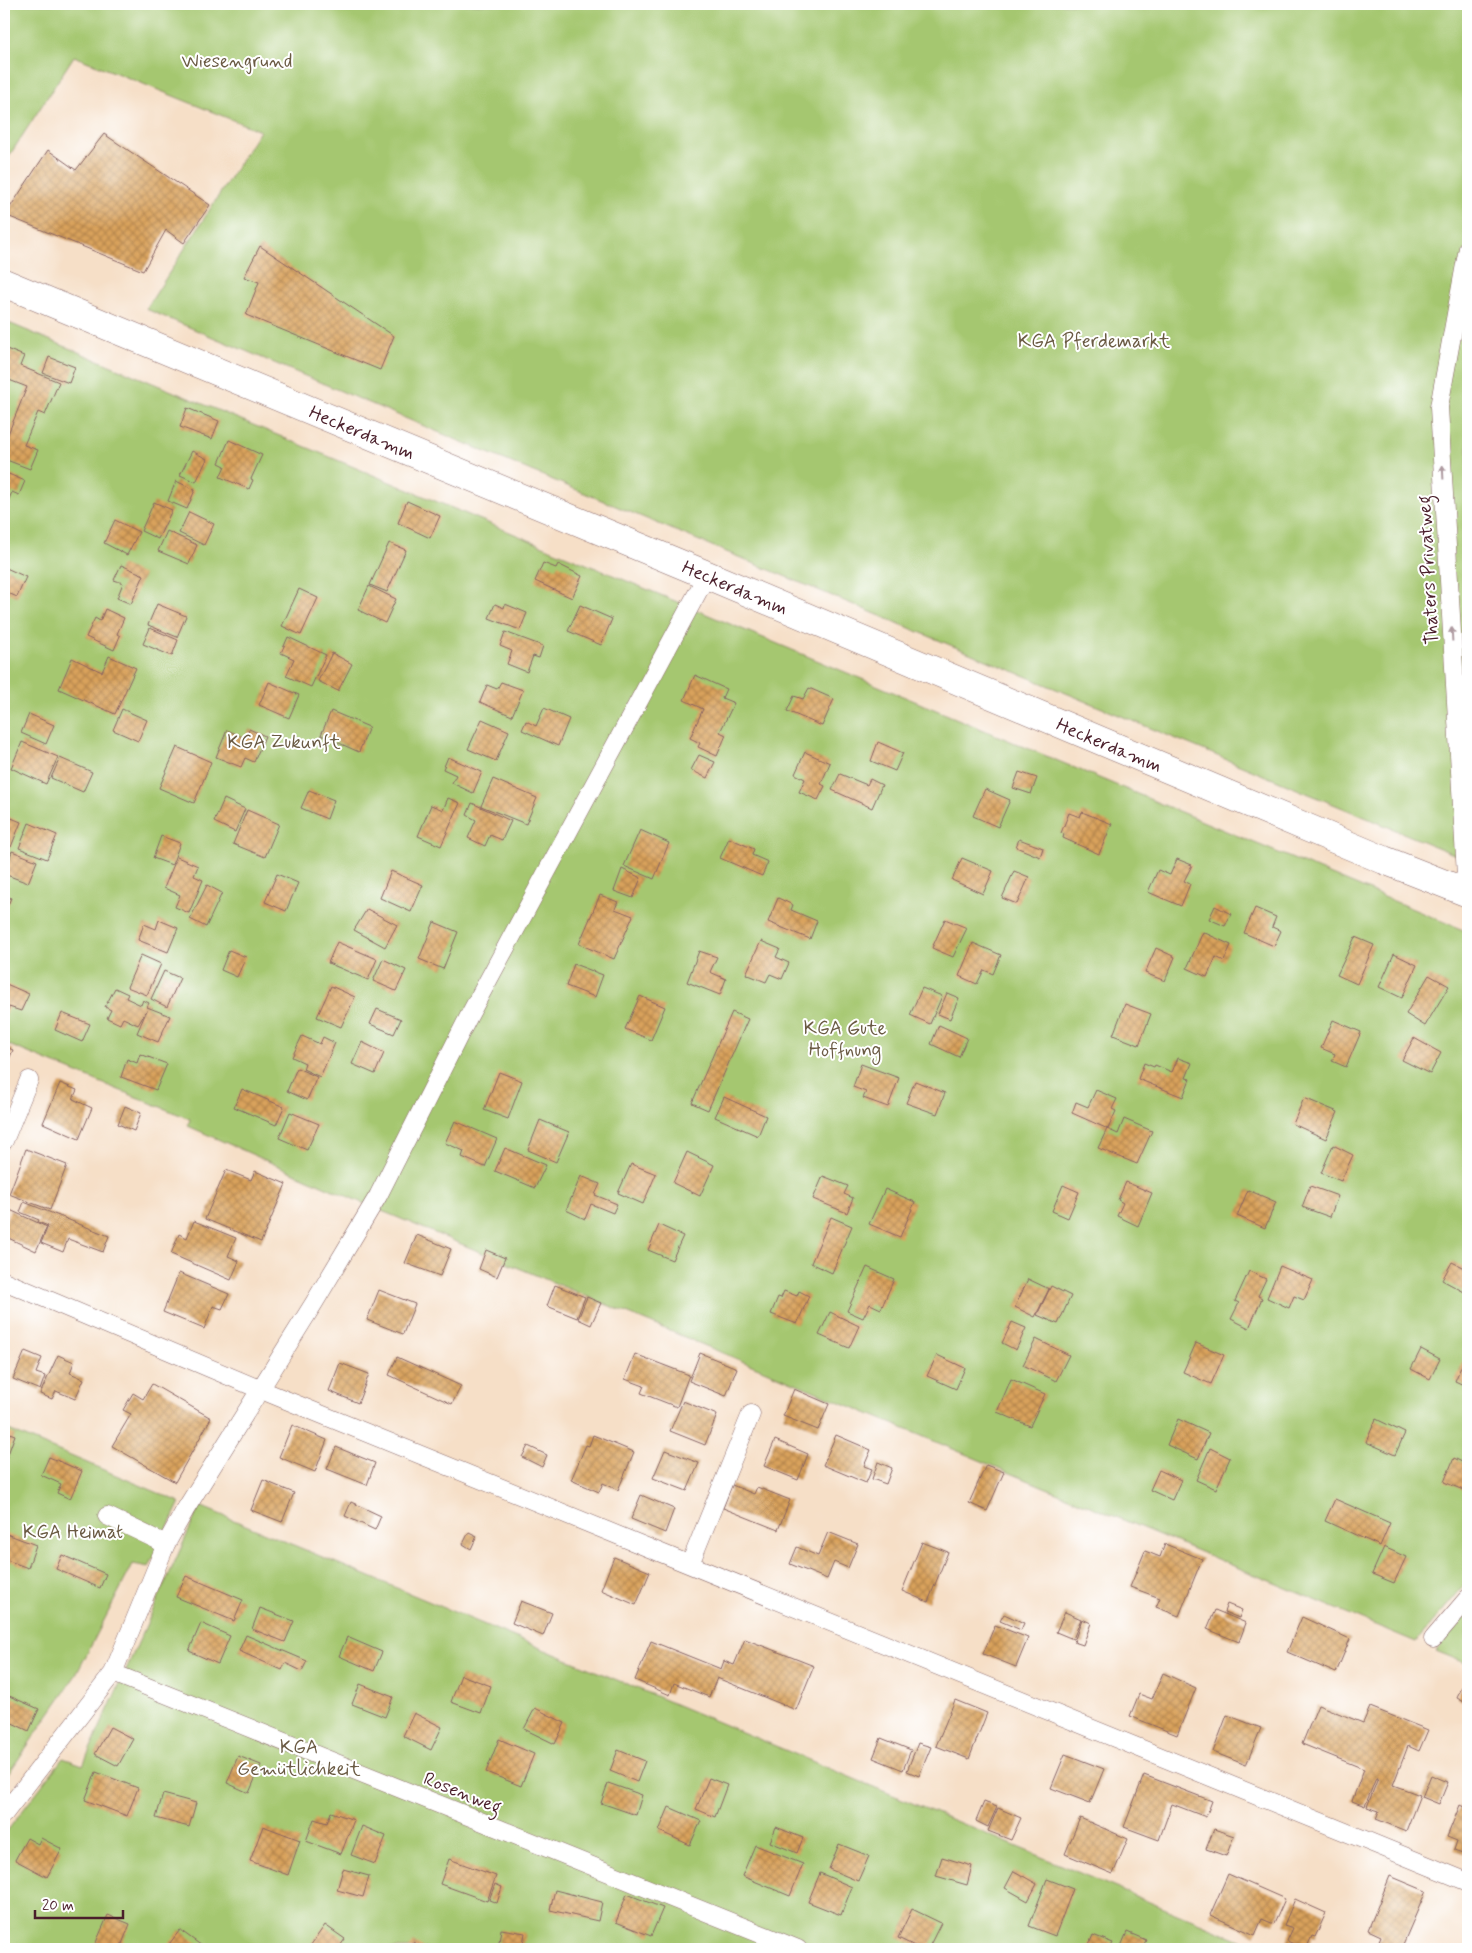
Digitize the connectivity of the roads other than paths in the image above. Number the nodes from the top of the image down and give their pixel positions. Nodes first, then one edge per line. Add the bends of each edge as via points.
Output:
1 (1468, 248) edge
2 (4, 283) edge
3 (707, 575) junction
4 (1468, 893) edge
5 (29, 1080) dead end
6 (4, 1141) edge
7 (4, 1281) edge
8 (259, 1389) junction
9 (751, 1414) dead end
10 (107, 1516) dead end
11 (166, 1544) junction
12 (690, 1564) junction
13 (1468, 1598) edge
14 (1433, 1638) dead end
15 (113, 1673) junction
16 (4, 1814) edge
17 (1468, 1882) edge
18 (798, 1949) edge

4 -> 1 lane, Thaters Privatweg via 1439,407
2 - 3 street, Heckerdamm
3 - 4 street, Heckerdamm
3 - 8 lane via 470,1014 378,1196
5 - 6 lane
7 - 8 lane
8 - 11 lane
8 - 12 lane
9 - 12 lane
10 - 11 lane
11 - 15 lane
12 - 17 lane
13 - 14 lane
15 - 16 lane
15 - 18 lane, Rosenweg

